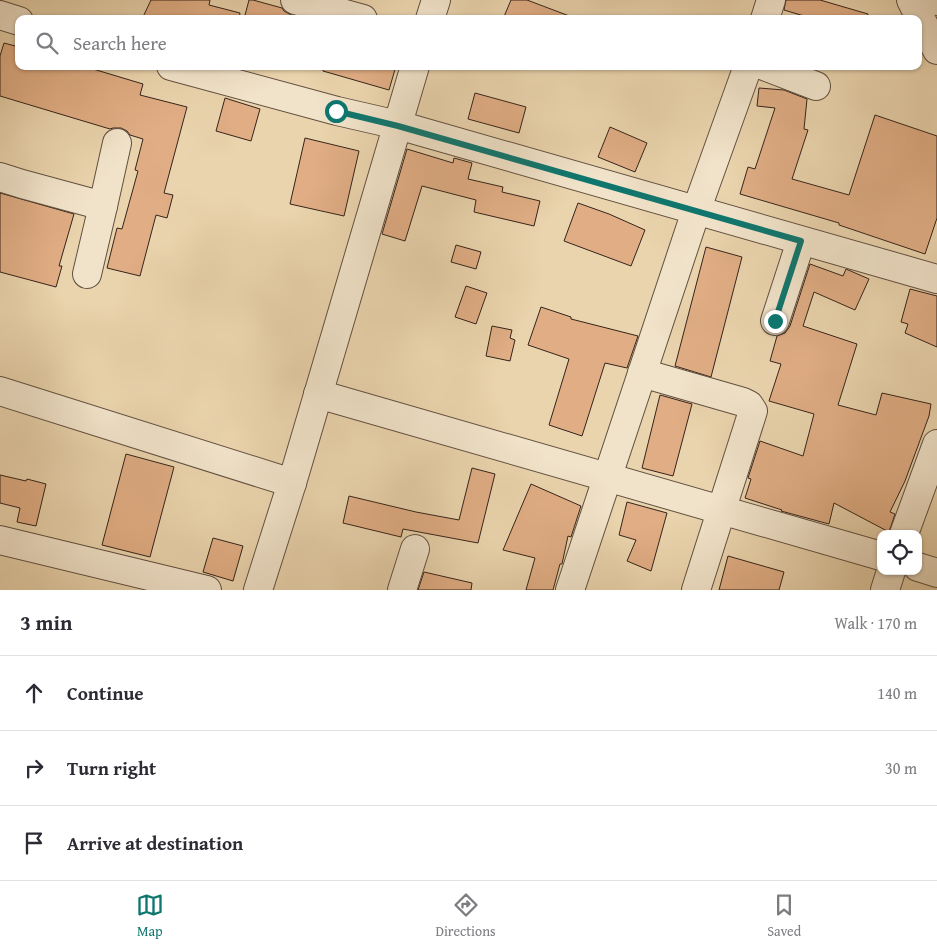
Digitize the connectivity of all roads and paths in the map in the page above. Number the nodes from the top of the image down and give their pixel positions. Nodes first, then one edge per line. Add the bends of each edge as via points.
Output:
1 (295, 0) edge
2 (436, 0) edge
3 (771, 0) edge
4 (911, 0) edge
5 (0, 15) edge
6 (349, 15) edge
7 (431, 15) edge
8 (766, 15) edge
9 (919, 15) edge
10 (15, 20) edge
11 (922, 21) edge
12 (937, 50) edge
13 (186, 70) edge
14 (414, 70) edge
15 (747, 70) edge
16 (774, 70) edge
17 (816, 86) dead end
18 (398, 126) junction
19 (117, 143) dead end
20 (0, 177) edge
21 (103, 206) junction
22 (696, 211) junction
23 (801, 241) junction
24 (87, 274) dead end
25 (937, 279) edge
26 (775, 321) dead end
27 (642, 373) junction
28 (0, 391) edge
29 (318, 394) junction
30 (937, 444) edge
31 (608, 477) junction
32 (292, 483) junction
33 (721, 510) junction
34 (905, 530) edge
35 (0, 540) edge
36 (415, 549) dead end
37 (877, 555) edge
38 (922, 569) edge
39 (937, 573) edge
40 (890, 575) edge
41 (207, 590) edge
42 (258, 590) edge
43 (402, 590) edge
44 (570, 590) edge
45 (696, 590) edge
46 (885, 590) edge

1 - 6 street
2 - 7 street
3 - 8 street
4 - 9 street
5 - 10 street
11 - 12 street
13 - 18 street
14 - 18 street
15 - 22 street
16 - 17 street
18 - 22 street
18 - 29 street
19 - 21 street
20 - 21 street
21 - 24 street
22 - 23 street
22 - 27 street
23 - 25 street
23 - 26 street
27 - 31 street
27 - 33 street via 743,402 753,411
28 - 32 street
29 - 31 street
29 - 32 street
30 - 34 street
31 - 33 street
31 - 44 street
32 - 42 street
33 - 37 street
33 - 45 street
35 - 41 street
36 - 43 street
38 - 39 street
40 - 46 street

